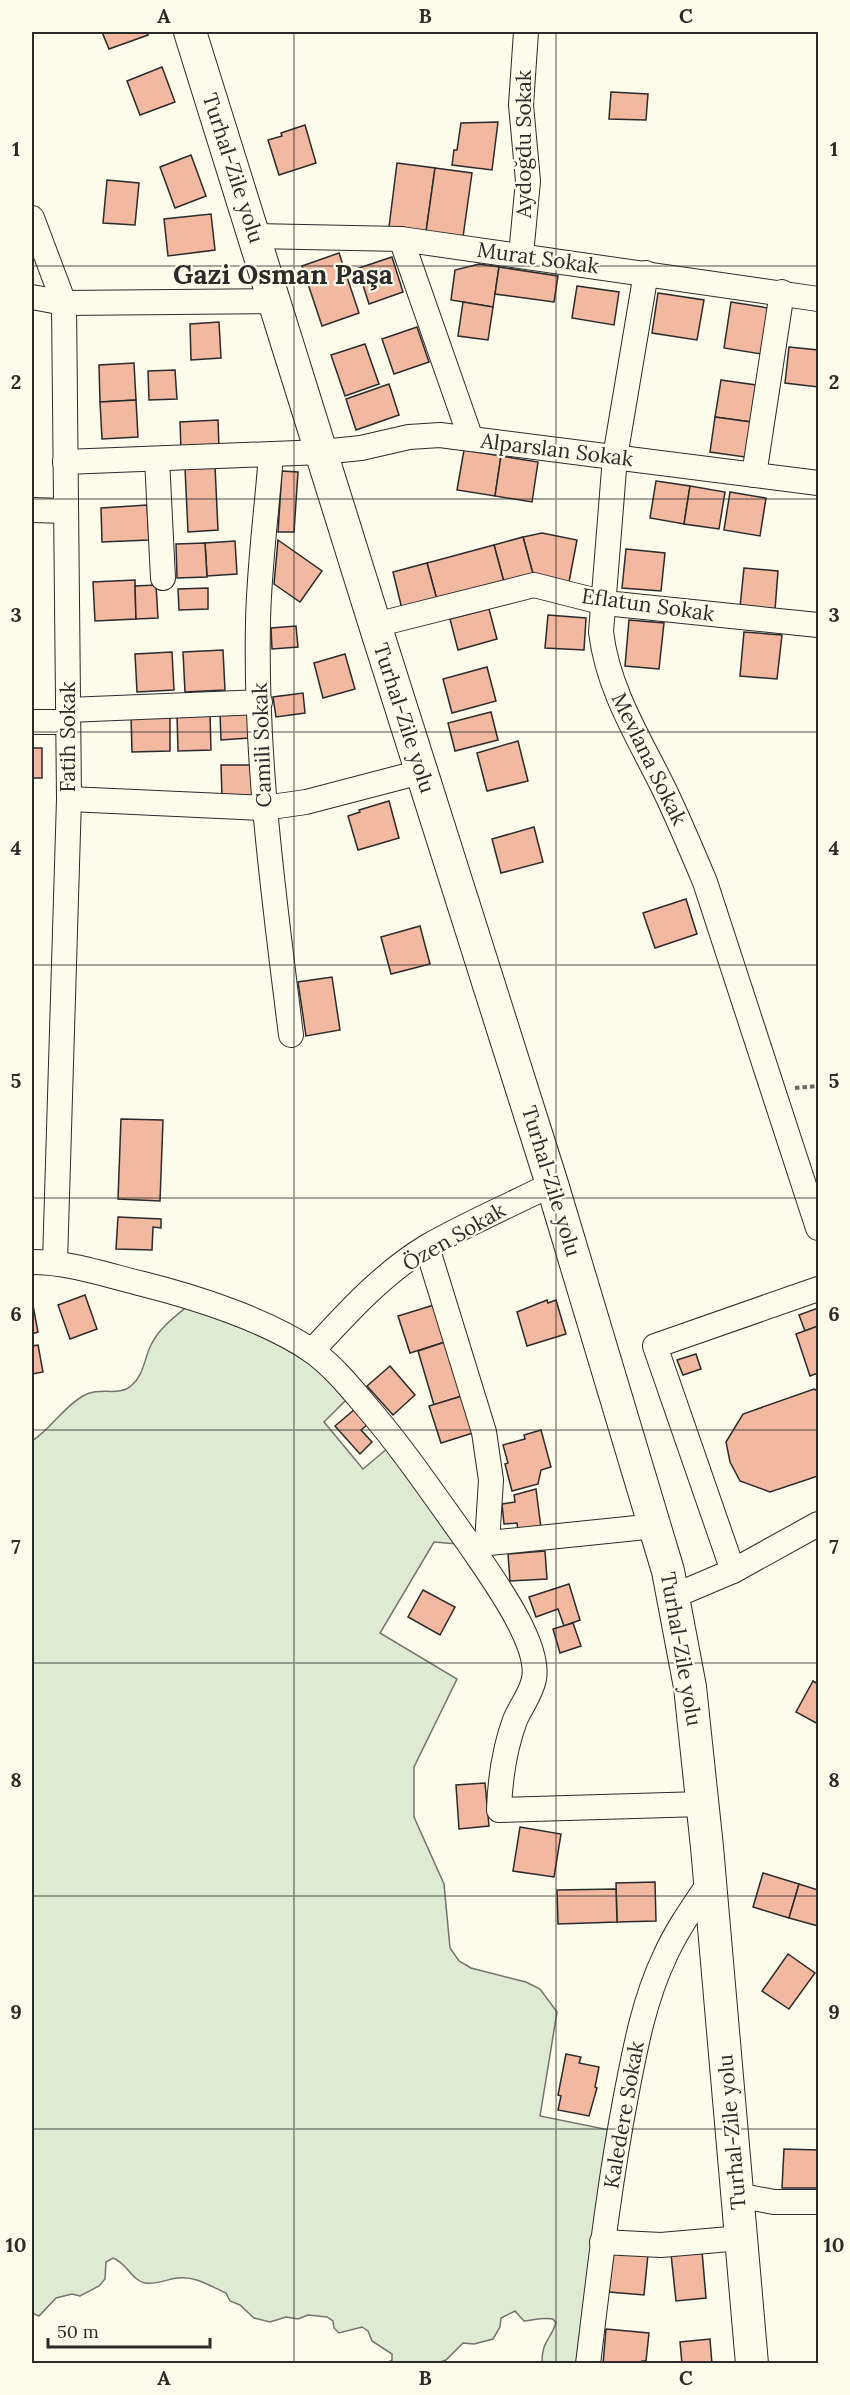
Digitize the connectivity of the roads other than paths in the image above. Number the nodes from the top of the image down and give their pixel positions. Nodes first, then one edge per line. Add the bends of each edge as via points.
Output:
1 (190, 32) edge
2 (526, 32) edge
3 (32, 218) edge
4 (255, 236) junction
5 (401, 239) junction
6 (521, 255) junction
7 (646, 273) junction
8 (782, 292) junction
9 (32, 297) edge
10 (819, 299) edge
11 (275, 301) junction
12 (64, 303) junction
13 (471, 439) junction
14 (322, 452) junction
15 (272, 454) junction
16 (615, 457) junction
17 (157, 459) junction
18 (65, 462) junction
19 (754, 475) junction
20 (819, 483) edge
21 (32, 510) edge
22 (66, 511) junction
23 (163, 578) dead end
24 (605, 603) junction
25 (375, 625) junction
26 (819, 625) edge
27 (260, 702) junction
28 (68, 716) junction
29 (32, 722) edge
30 (421, 772) junction
31 (69, 799) junction
32 (264, 808) junction
33 (291, 1035) dead end
34 (552, 1184) junction
35 (819, 1228) edge
36 (427, 1247) junction
37 (43, 1262) edge
38 (819, 1289) edge
39 (312, 1351) junction
40 (819, 1524) edge
41 (656, 1526) junction
42 (479, 1544) junction
43 (733, 1571) junction
44 (674, 1596) junction
45 (702, 1804) junction
46 (710, 1882) junction
47 (737, 2195) junction
48 (819, 2202) edge
49 (741, 2238) junction
50 (603, 2242) junction
51 (588, 2364) edge
52 (752, 2364) edge

1 - 4 main road, Turhal-Zile yolu
2 - 6 street, Aydoğdu Sokak via 521,105 528,181
3 - 12 street, Fatih Sokak
4 - 5 street, Murat Sokak
4 - 11 main road, Turhal-Zile yolu
5 - 6 street, Murat Sokak
5 - 13 street, Alparslan Sokak
6 - 7 street, Murat Sokak
7 - 8 street, Murat Sokak
7 - 16 street, Mevlana Sokak
8 - 10 street, Murat Sokak
8 - 19 street
9 - 12 street
11 - 12 street
11 - 14 main road, Turhal-Zile yolu
12 - 18 street, Fatih Sokak
13 - 14 street via 440,435 408,437
13 - 16 street, Alparslan Sokak
14 - 15 street
14 - 25 main road, Turhal-Zile yolu
15 - 17 street
15 - 27 street, Camili Sokak via 258,622
16 - 19 street, Alparslan Sokak
16 - 24 street, Mevlana Sokak
17 - 18 street
17 - 23 street
18 - 22 street, Fatih Sokak
19 - 20 street, Alparslan Sokak
21 - 22 street
22 - 28 street, Fatih Sokak
24 - 25 street, Eflatun Sokak via 534,585
24 - 26 street, Eflatun Sokak
24 - 35 street, Mevlana Sokak via 601,632 611,678 684,829 705,882
25 - 30 main road, Turhal-Zile yolu
27 - 28 street
27 - 32 street, Camili Sokak
28 - 29 street
28 - 31 street, Fatih Sokak
30 - 32 street via 306,802
30 - 34 main road, Turhal-Zile yolu
31 - 32 street
31 - 37 street, Fatih Sokak
32 - 33 street, Camili Sokak
34 - 36 street, Özen Sokak
34 - 41 main road, Turhal-Zile yolu
36 - 39 street, Özen Sokak via 356,1304
36 - 42 street via 484,1432 491,1480
37 - 39 street via 160,1288 215,1306
38 - 43 street via 655,1346
39 - 42 street via 354,1392
40 - 43 street
41 - 42 street
41 - 44 main road, Turhal-Zile yolu
42 - 45 street via 535,1664 530,1694 507,1746 500,1777 499,1810
43 - 44 street
44 - 45 main road, Turhal-Zile yolu via 690,1687
45 - 46 main road, Turhal-Zile yolu
46 - 47 main road, Turhal-Zile yolu
46 - 50 street, Kaledere Sokak via 683,1922 651,1988 623,2110
47 - 48 street via 774,2202
47 - 49 main road, Turhal-Zile yolu
49 - 50 street via 661,2245
49 - 52 main road, Turhal-Zile yolu
50 - 51 street, Kaledere Sokak

